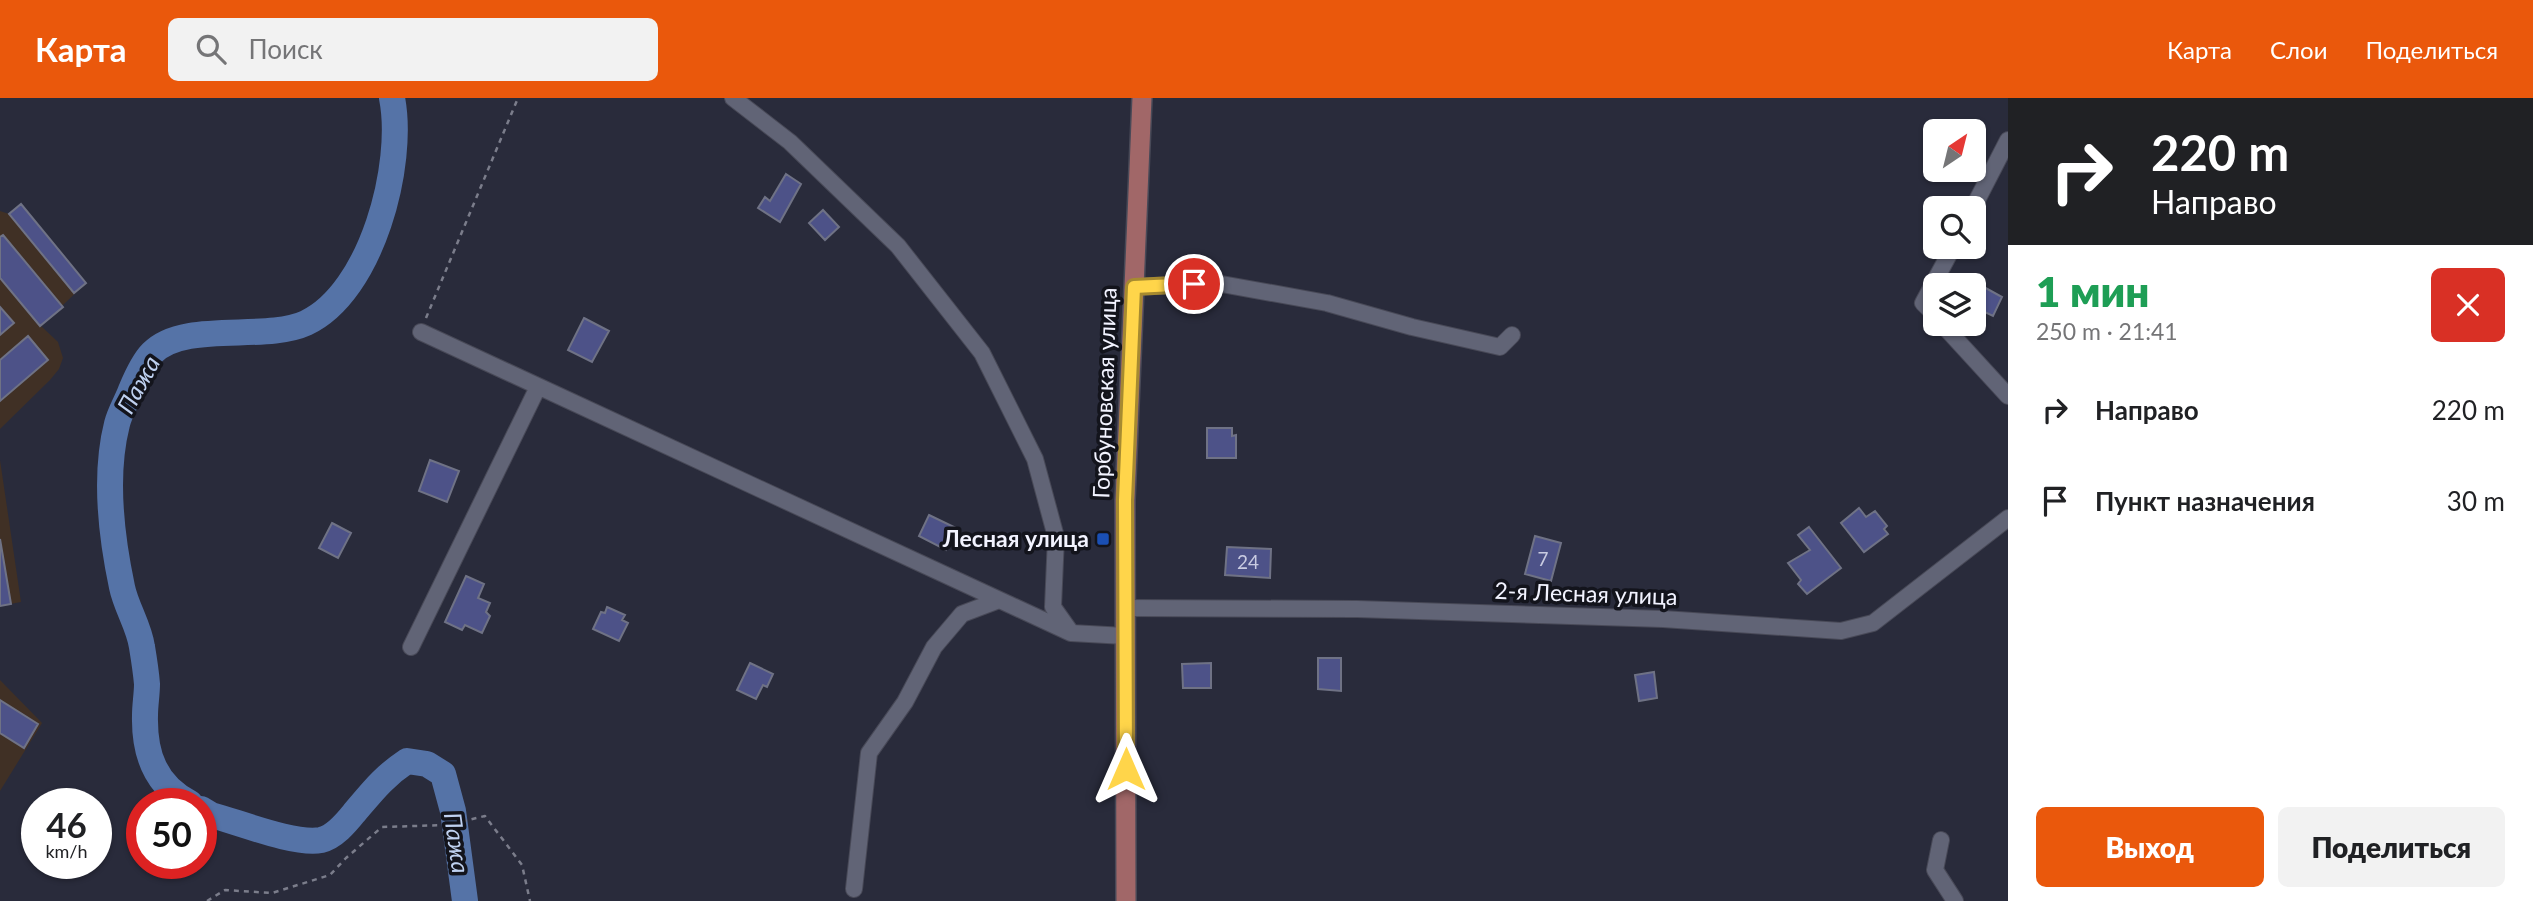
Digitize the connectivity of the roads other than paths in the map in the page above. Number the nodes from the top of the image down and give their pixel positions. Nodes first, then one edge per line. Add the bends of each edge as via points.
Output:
1 (733, 98) edge
2 (1142, 98) edge
3 (2008, 140) edge
4 (1979, 196) edge
5 (1134, 287) junction
6 (421, 332) road end
7 (1512, 335) dead end
8 (1953, 336) edge
9 (538, 387) junction
10 (2008, 396) edge
11 (2008, 518) edge
12 (999, 600) junction
13 (1125, 608) junction
14 (1071, 633) junction
15 (1125, 636) junction
16 (411, 647) dead end
17 (1941, 841) dead end
18 (854, 889) dead end
19 (1126, 901) edge
20 (1955, 901) edge

1 - 14 street via 790,142 898,246 982,354 1035,459 1056,537 1053,607
2 - 5 main road, Горбуновская улица
3 - 4 street
5 - 7 street via 1216,283 1327,303 1500,347
5 - 13 main road, Горбуновская улица
6 - 9 street
8 - 10 street
9 - 12 street
9 - 16 street
11 - 13 street, 2-я Лесная улица via 1872,623 1841,631 1663,619
12 - 14 street
12 - 18 street via 962,614 934,648 905,702 869,752
13 - 15 main road, Горбуновская улица
14 - 15 street
15 - 19 main road, Горбуновская улица
17 - 20 street via 1935,870

